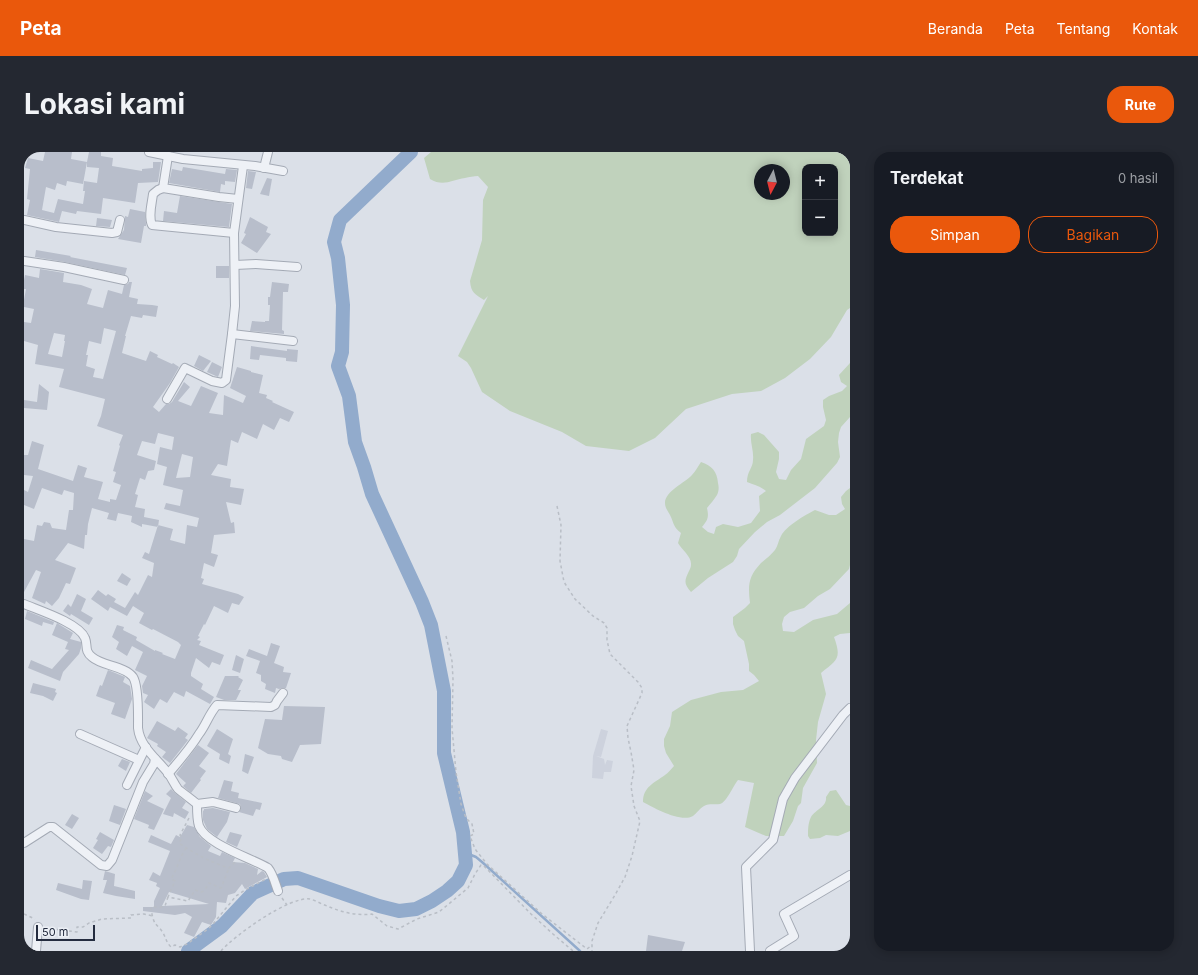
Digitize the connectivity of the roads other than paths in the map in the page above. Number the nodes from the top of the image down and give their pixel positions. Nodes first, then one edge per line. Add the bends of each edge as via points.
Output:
1 (150, 152) edge
2 (268, 152) edge
3 (168, 156) junction
4 (243, 166) junction
5 (264, 168) junction
6 (283, 171) dead end
7 (163, 188) junction
8 (238, 199) junction
9 (24, 220) edge
10 (120, 220) dead end
11 (234, 233) junction
12 (24, 261) edge
13 (235, 265) junction
14 (297, 267) dead end
15 (124, 280) dead end
16 (232, 334) junction
17 (293, 341) dead end
18 (167, 399) dead end
19 (24, 604) edge
20 (283, 693) dead end
21 (850, 708) edge
22 (80, 734) dead end
23 (146, 747) junction
24 (155, 759) junction
25 (139, 760) junction
26 (168, 774) junction
27 (127, 785) dead end
28 (197, 804) junction
29 (236, 808) dead end
30 (24, 843) edge
31 (850, 875) edge
32 (278, 891) dead end
33 (38, 927) dead end
34 (36, 951) edge
35 (750, 951) edge
36 (770, 951) edge

1 - 3 street
2 - 5 street
3 - 4 street
3 - 7 street
4 - 5 street
4 - 8 street
5 - 6 street
7 - 8 street
7 - 11 street via 153,194 152,225
8 - 11 street
9 - 10 street via 56,227 112,233 117,232
11 - 13 street
12 - 15 street
13 - 14 street
13 - 16 street
16 - 17 street
16 - 18 street via 226,380 222,383 212,381 185,368
19 - 23 street via 65,621 85,638 86,649 92,657 133,677 139,715 138,729
20 - 26 street via 271,707 217,705 187,752
21 - 35 street via 794,778 784,799 773,840 746,867
22 - 25 street
23 - 24 street
23 - 25 street
24 - 26 street
24 - 30 street via 143,782 112,860 107,866 101,865 53,827
25 - 27 street
26 - 28 street via 177,788
28 - 29 street via 213,802
28 - 32 street via 199,826 206,836 268,868
31 - 36 street via 784,914 794,936
33 - 34 street

